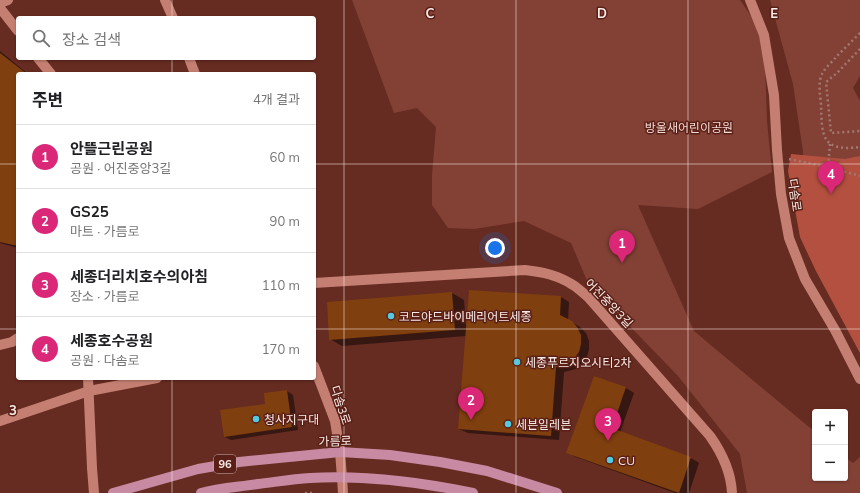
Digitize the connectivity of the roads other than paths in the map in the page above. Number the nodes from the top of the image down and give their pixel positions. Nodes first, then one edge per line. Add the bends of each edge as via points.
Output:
1 (8, 0) edge
2 (165, 0) edge
3 (750, 0) edge
4 (0, 3) edge
5 (0, 8) edge
6 (172, 16) edge
7 (16, 28) edge
8 (40, 60) edge
9 (190, 60) edge
10 (49, 72) edge
11 (194, 72) edge
12 (316, 283) edge
13 (16, 339) edge
14 (0, 345) edge
15 (316, 371) edge
16 (860, 379) edge
17 (88, 380) edge
18 (147, 380) edge
19 (89, 391) junction
20 (0, 421) edge
21 (340, 452) junction
22 (342, 477) junction
23 (94, 493) edge
24 (113, 493) edge
25 (201, 493) edge
26 (343, 493) edge
27 (473, 493) edge
28 (557, 493) edge
29 (732, 493) edge

1 - 4 street
2 - 6 street
3 - 16 street, 다솜로 via 764,35 774,95 781,194 789,238 805,279
5 - 7 street
8 - 10 street
9 - 11 street
12 - 29 street, 어진중앙3길 via 525,270 542,272 574,285 588,297 710,436 724,459
13 - 14 street
15 - 21 street, 다솜3로 via 335,421
17 - 19 street
18 - 19 street
19 - 20 street
19 - 23 street
21 - 22 street, 다솜3로
21 - 24 main road, 가름로 / 96 via 239,462 198,469
21 - 28 main road, 가름로 / 96 via 440,462 487,471
22 - 25 main road, 96 via 308,478
22 - 26 street, 다솜3로
22 - 27 main road, 96 via 444,487

